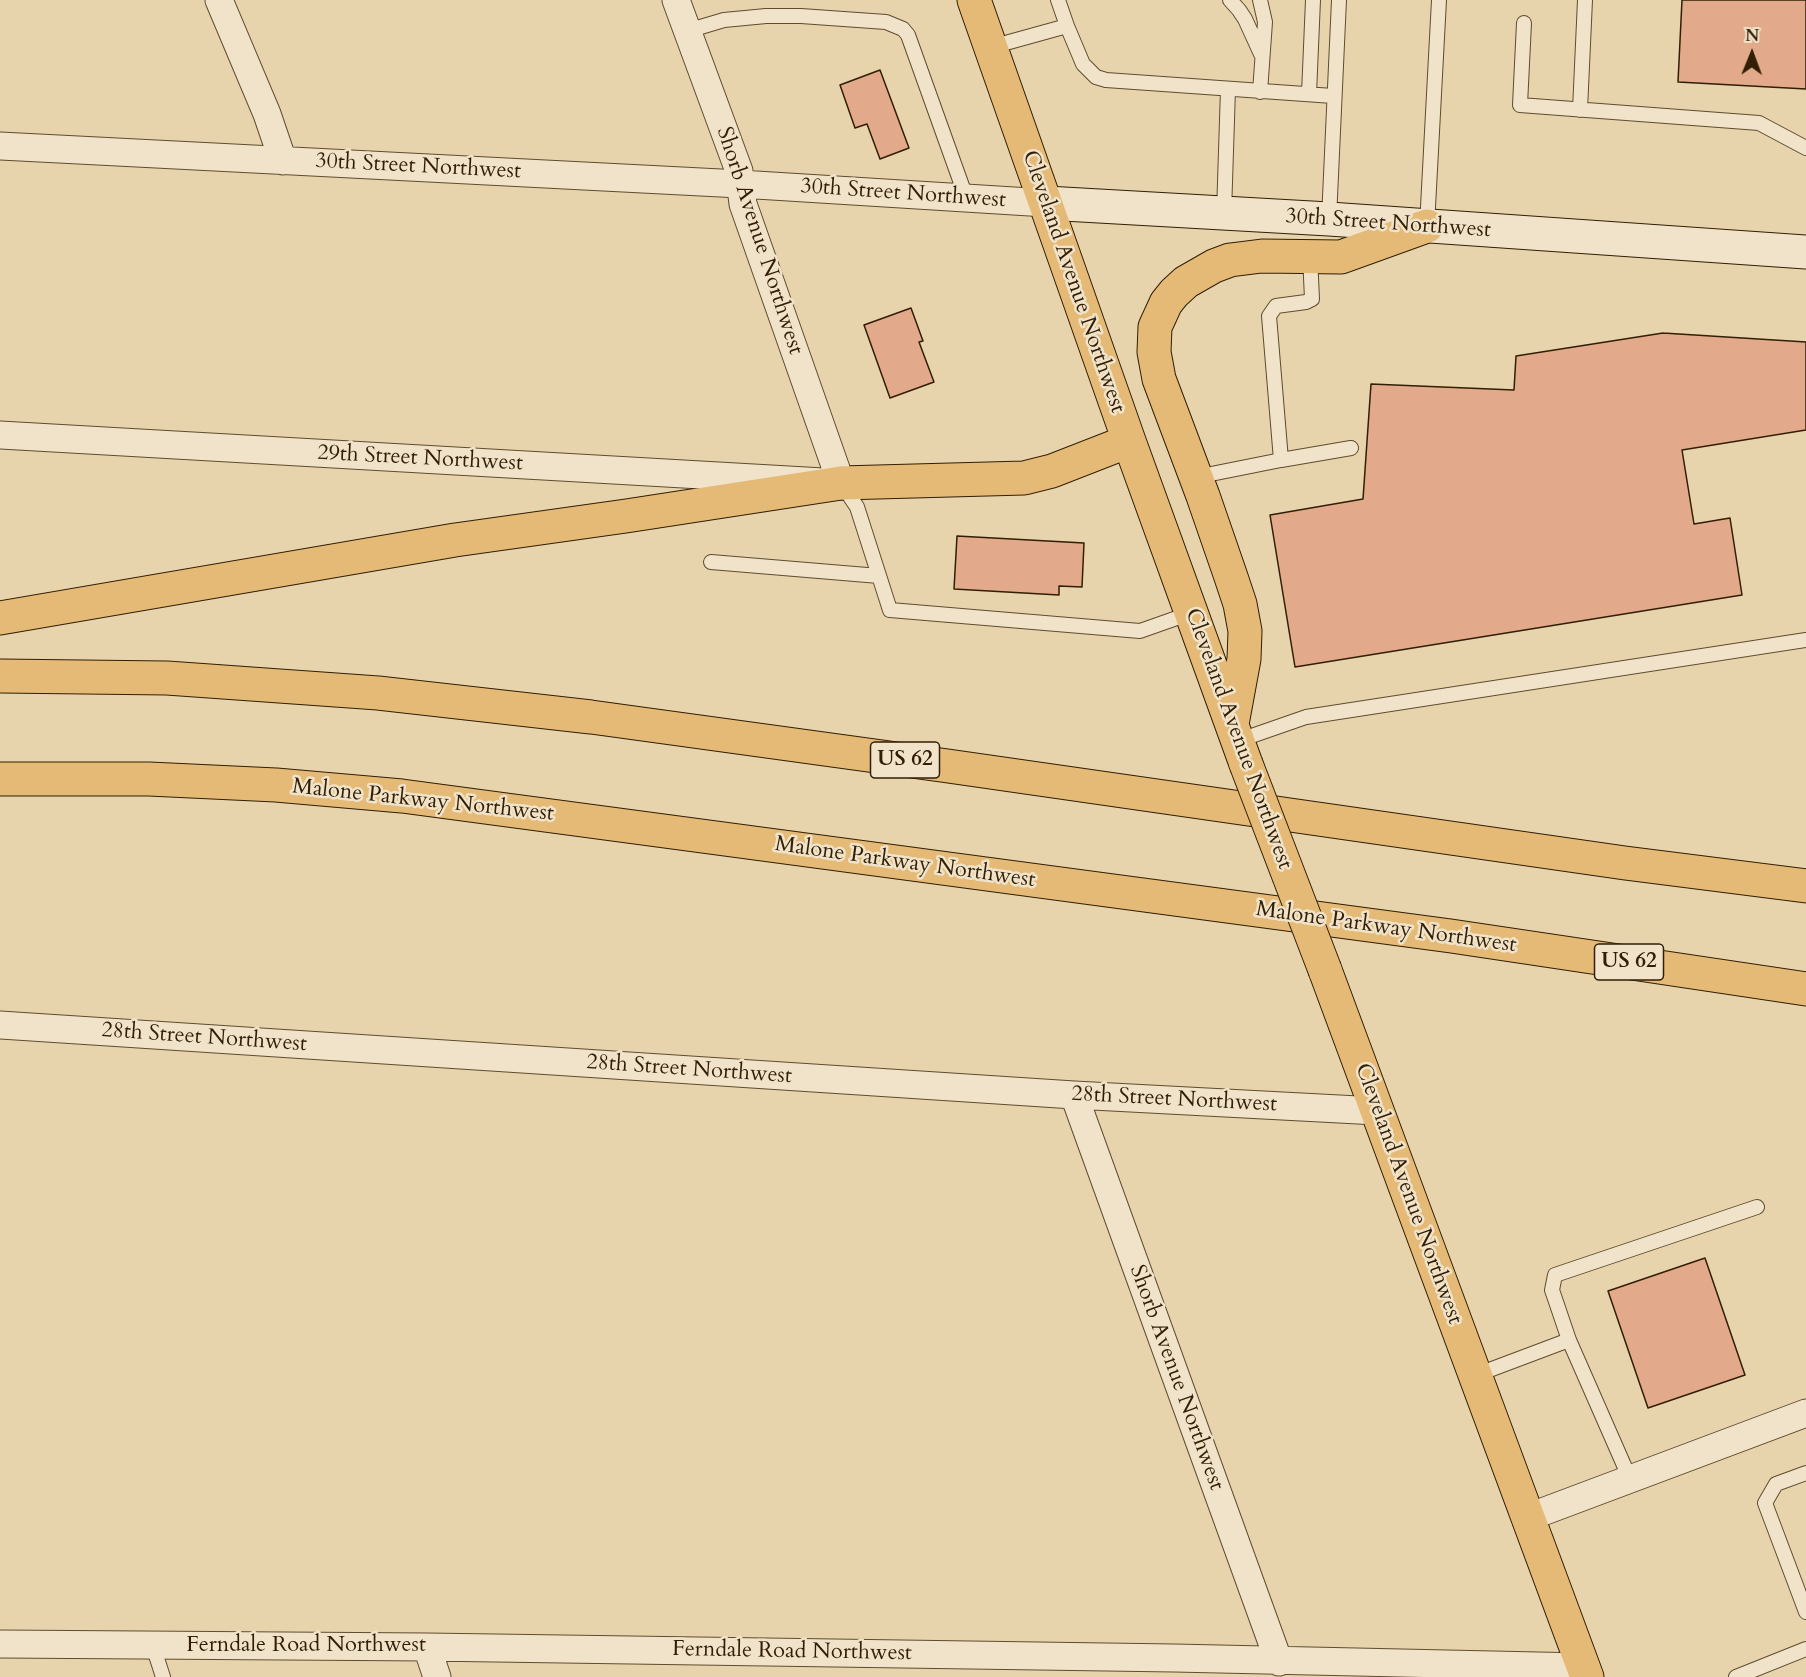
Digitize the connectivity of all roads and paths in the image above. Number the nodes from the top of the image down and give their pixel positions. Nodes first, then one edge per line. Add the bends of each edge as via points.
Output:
1 (219, 0) edge
2 (676, 0) edge
3 (974, 0) edge
4 (1058, 0) edge
5 (1230, 0) edge
6 (1260, 0) edge
7 (1313, 0) edge
8 (1339, 0) edge
9 (1439, 0) edge
10 (1585, 0) edge
11 (1524, 23) dead end
12 (1067, 26) junction
13 (687, 31) junction
14 (991, 47) junction
15 (1262, 56) junction
16 (1228, 89) junction
17 (1260, 92) junction
18 (1308, 94) junction
19 (1333, 96) junction
20 (1580, 110) junction
21 (0, 146) edge
22 (1806, 148) edge
23 (283, 161) junction
24 (740, 184) junction
25 (966, 197) junction
26 (1046, 203) junction
27 (1224, 214) junction
28 (1329, 219) junction
29 (1427, 226) junction
30 (1806, 252) edge
31 (1310, 256) junction
32 (0, 435) edge
33 (1129, 441) junction
34 (1351, 448) dead end
35 (1281, 460) junction
36 (1196, 477) junction
37 (841, 483) junction
38 (711, 562) dead end
39 (879, 576) junction
40 (1191, 613) junction
41 (0, 618) edge
42 (1806, 640) edge
43 (0, 676) edge
44 (1238, 744) junction
45 (0, 779) edge
46 (1806, 886) edge
47 (1806, 989) edge
48 (0, 1025) edge
49 (1074, 1095) junction
50 (1377, 1111) junction
51 (1757, 1207) dead end
52 (1569, 1340) junction
53 (1476, 1375) junction
54 (1806, 1413) edge
55 (1806, 1473) edge
56 (1630, 1479) junction
57 (1529, 1516) junction
58 (1806, 1612) edge
59 (0, 1644) edge
60 (153, 1646) junction
61 (427, 1647) junction
62 (1806, 1649) edge
63 (1280, 1662) junction
64 (1170, 1668) edge
65 (1585, 1672) edge
66 (163, 1677) edge
67 (437, 1677) edge
68 (1736, 1677) edge

1 - 23 street
2 - 13 street, Shorb Avenue Northwest
3 - 14 main road, Cleveland Avenue Northwest
4 - 12 lane
5 - 15 lane via 1245,19
6 - 15 lane via 1265,22
7 - 18 lane
8 - 19 lane
9 - 29 lane
10 - 20 lane
11 - 20 lane via 1520,105
12 - 14 lane
12 - 16 lane via 1083,64 1096,78
13 - 24 street, Shorb Avenue Northwest via 739,171
13 - 25 lane via 724,20 766,16 886,22 903,28
14 - 26 main road, Cleveland Avenue Northwest
15 - 17 lane
16 - 17 lane
16 - 27 lane
17 - 18 lane
18 - 19 lane
19 - 28 lane
20 - 22 lane via 1759,123
21 - 23 street, 30th Street Northwest
23 - 24 street, 30th Street Northwest
24 - 25 street, 30th Street Northwest
24 - 37 street, Shorb Avenue Northwest via 743,204
25 - 26 street, 30th Street Northwest
26 - 27 main road, 30th Street Northwest
26 - 33 main road, Cleveland Avenue Northwest
27 - 28 main road, 30th Street Northwest
28 - 29 main road, 30th Street Northwest
29 - 30 main road, 30th Street Northwest
29 - 31 main road via 1341,257
31 - 35 lane via 1312,299 1276,306 1269,316
31 - 36 main road via 1262,256 1222,263 1186,282 1166,303 1155,327 1154,352 1159,380
32 - 37 street, 29th Street Northwest
33 - 37 main road via 1024,478
33 - 40 main road, Cleveland Avenue Northwest
34 - 35 lane
35 - 36 lane
36 - 44 main road via 1240,604 1245,631
37 - 39 lane via 857,507
37 - 41 main road via 455,540
38 - 39 lane
39 - 40 lane via 890,610 1140,631
40 - 44 main road, Cleveland Avenue Northwest
42 - 44 lane via 1306,717
43 - 46 main road, US 62 via 167,678 378,693 591,717
44 - 50 main road, Cleveland Avenue Northwest, bridge
45 - 47 main road, Malone Parkway Northwest / US 62 via 161,780 402,796 1451,936
48 - 49 street, 28th Street Northwest
49 - 50 street, 28th Street Northwest
49 - 63 street, Shorb Avenue Northwest
50 - 53 main road, Cleveland Avenue Northwest
51 - 52 lane via 1555,1275 1552,1290
52 - 53 lane
52 - 56 lane
53 - 57 main road, Cleveland Avenue Northwest
54 - 56 street
55 - 58 lane via 1776,1484 1765,1503
56 - 57 street
57 - 65 main road, Cleveland Avenue Northwest
59 - 60 street, Ferndale Road Northwest
60 - 61 street, Ferndale Road Northwest
60 - 66 lane
61 - 64 street, Ferndale Road Northwest
61 - 67 street
62 - 68 lane
63 - 64 street, Ferndale Road Northwest
63 - 65 street, Ferndale Road Northwest

